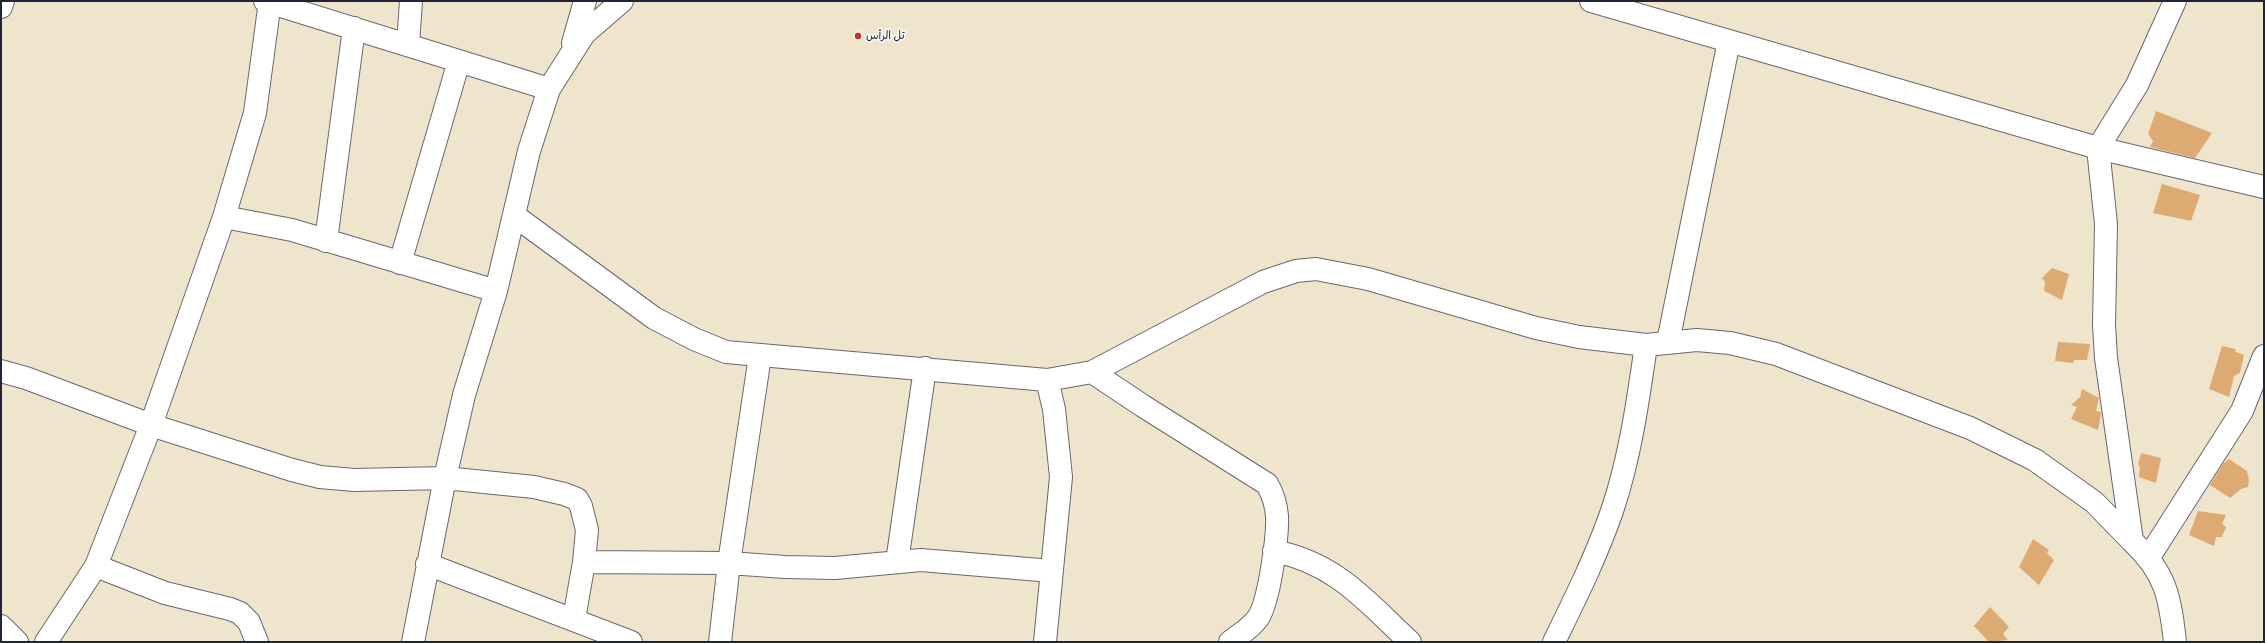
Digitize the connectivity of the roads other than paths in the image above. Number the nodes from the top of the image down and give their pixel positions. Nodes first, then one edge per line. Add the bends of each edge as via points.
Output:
1 (3, 1) edge
2 (411, 1) edge
3 (586, 1) edge
4 (622, 1) edge
5 (1592, 1) edge
6 (2175, 1) edge
7 (268, 2) edge
8 (1, 7) edge
9 (354, 28) junction
10 (1729, 41) junction
11 (408, 44) junction
12 (570, 54) junction
13 (459, 61) junction
14 (549, 89) junction
15 (2098, 148) junction
16 (2264, 187) edge
17 (515, 216) junction
18 (224, 217) junction
19 (326, 241) junction
20 (400, 263) junction
21 (496, 291) junction
22 (1668, 342) junction
23 (1646, 345) junction
24 (760, 356) junction
25 (2264, 356) edge
26 (925, 368) junction
27 (1, 371) edge
28 (1092, 372) junction
29 (1047, 380) junction
30 (151, 426) junction
31 (445, 478) junction
32 (2132, 541) junction
33 (1274, 551) junction
34 (2149, 557) junction
35 (584, 562) junction
36 (897, 562) junction
37 (728, 563) junction
38 (427, 564) junction
39 (96, 566) junction
40 (1052, 571) junction
41 (574, 619) junction
42 (1, 626) edge
43 (17, 642) edge
44 (46, 642) edge
45 (257, 642) edge
46 (413, 642) edge
47 (631, 642) edge
48 (720, 642) edge
49 (1045, 642) edge
50 (1230, 642) edge
51 (1410, 642) edge
52 (1554, 642) edge
53 (2174, 642) edge

1 - 8 street
2 - 11 street
3 - 12 street
4 - 12 street via 596,22
5 - 10 street
6 - 15 street via 2137,85
7 - 9 street
7 - 18 street via 255,113
9 - 11 street
9 - 19 street
10 - 15 street
10 - 22 street
11 - 13 street
12 - 14 street
13 - 14 street
13 - 20 street
14 - 17 street via 529,151
15 - 16 street
15 - 32 street via 2106,224 2106,358
17 - 21 street
17 - 24 street via 654,318 726,352
18 - 19 street via 292,230
18 - 30 street
19 - 20 street
20 - 21 street
21 - 31 street via 464,396
22 - 23 street
22 - 32 street via 1697,340 1730,343 1776,354 1970,428 2035,460 2072,485 2094,502
23 - 28 street via 1586,338 1536,328 1368,279 1316,269 1296,271 1263,282
23 - 52 street via 1628,456 1612,511 1593,560
24 - 26 street
24 - 37 street
25 - 34 street via 2242,411
26 - 29 street
26 - 36 street
27 - 30 street via 26,378
28 - 29 street
28 - 33 street via 1267,484 1274,497 1277,517
29 - 40 street via 1054,409 1061,477
30 - 31 street via 320,477 361,480
30 - 39 street
31 - 35 street via 534,487 577,499 587,530
31 - 38 street
32 - 34 street
33 - 50 street via 1264,606 1258,618
33 - 51 street via 1307,560 1328,570 1355,591
34 - 53 street via 2166,586
35 - 37 street
35 - 41 street
36 - 37 street via 835,568
36 - 40 street via 950,562
37 - 48 street
38 - 41 street
38 - 46 street
39 - 44 street
39 - 45 street via 165,593 230,608 249,622
40 - 49 street
41 - 47 street
42 - 43 street

